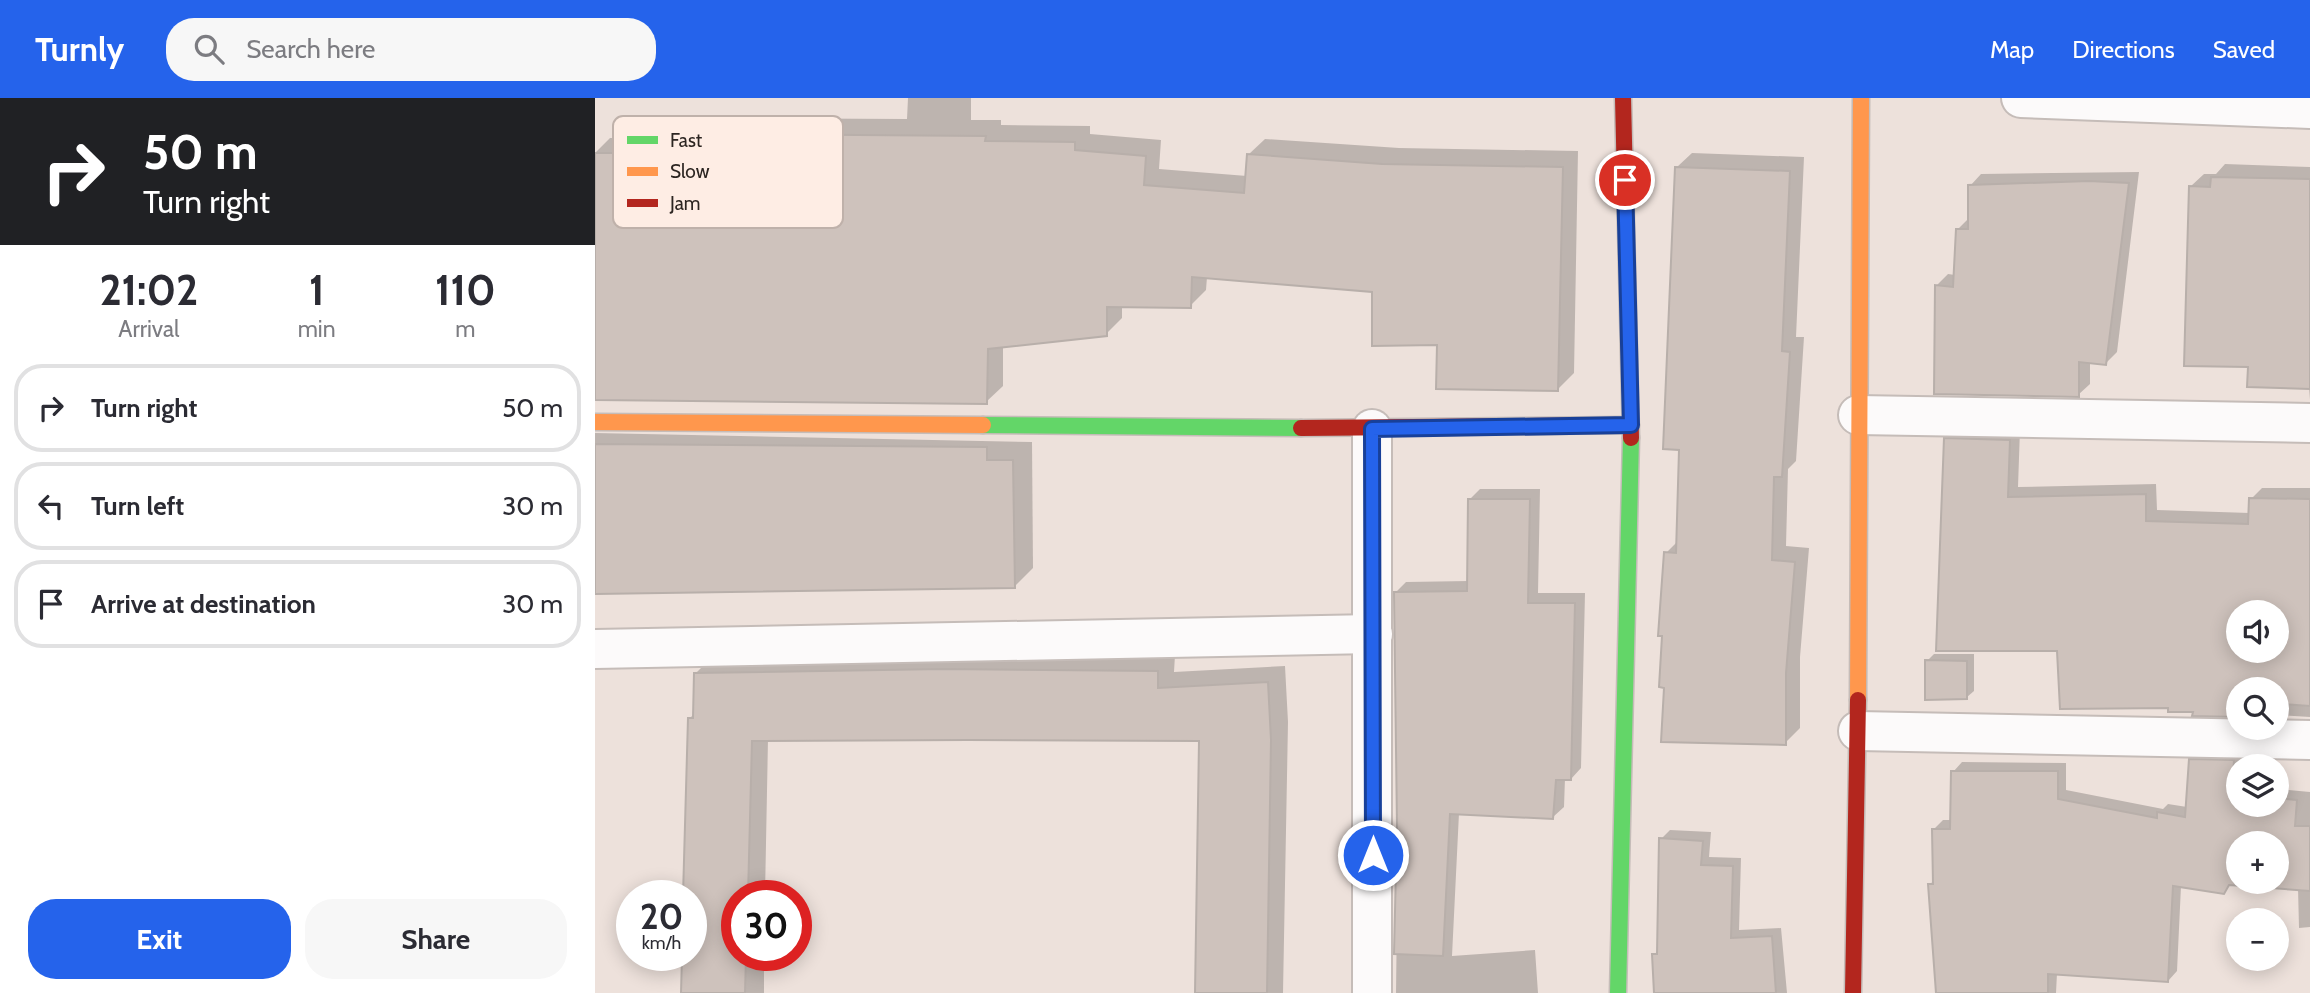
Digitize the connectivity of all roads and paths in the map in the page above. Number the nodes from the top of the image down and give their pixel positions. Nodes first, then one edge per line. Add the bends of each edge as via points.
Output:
1 (1623, 98) edge
2 (1861, 98) edge
3 (2021, 98) edge
4 (2310, 109) edge
5 (1859, 415) junction
6 (595, 422) edge
7 (2310, 423) edge
8 (1631, 425) junction
9 (1372, 429) junction
10 (1373, 634) junction
11 (595, 649) edge
12 (1858, 731) junction
13 (2310, 740) edge
14 (1372, 993) edge
15 (1618, 993) edge
16 (1853, 993) edge

1 - 8 street
2 - 5 street
3 - 4 street
5 - 7 street
5 - 12 street
6 - 9 street
8 - 9 street
8 - 15 street
9 - 10 street
10 - 11 street
10 - 14 street
12 - 13 street
12 - 16 street

